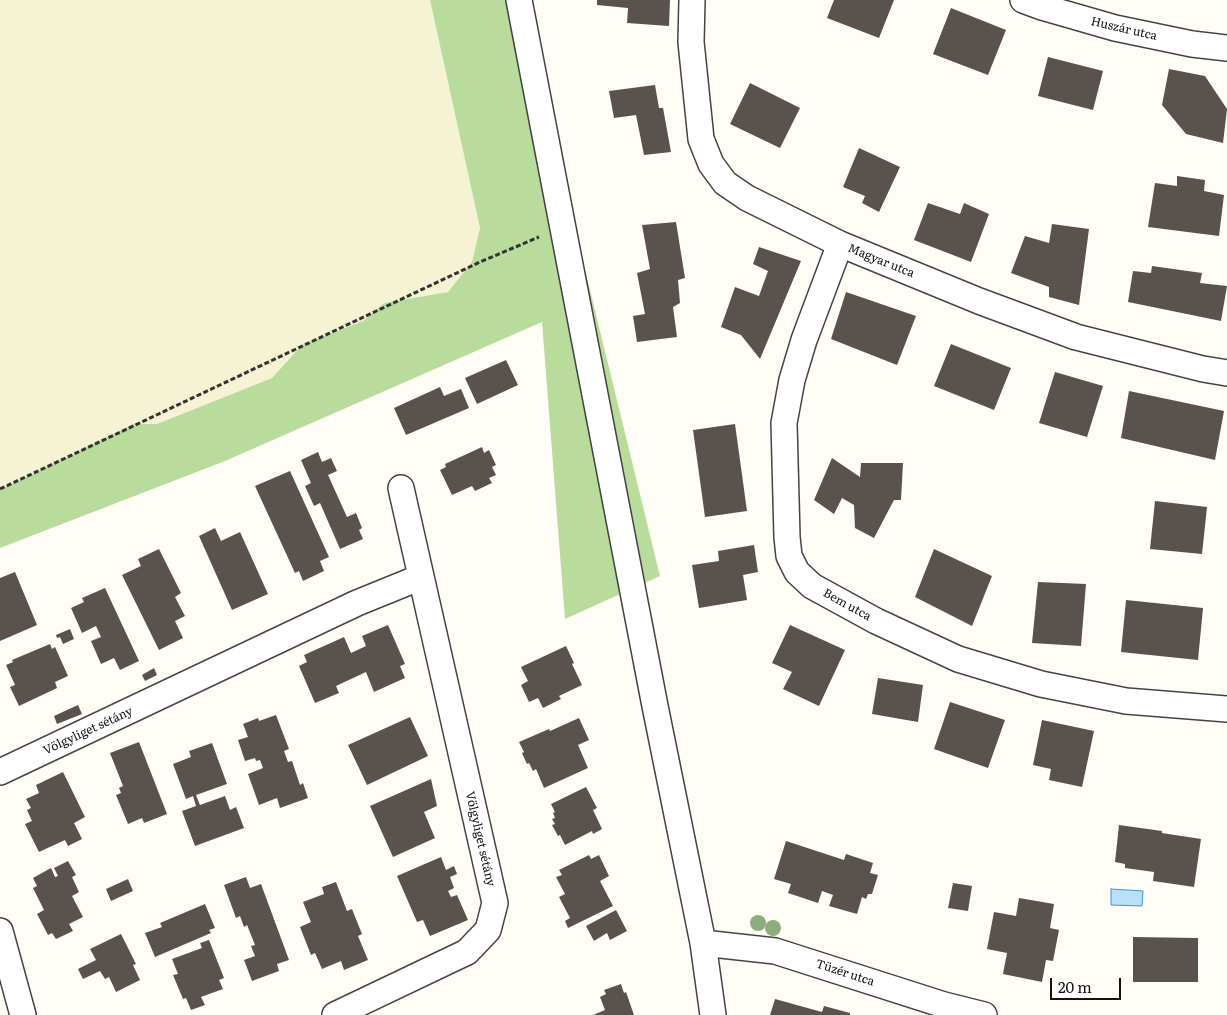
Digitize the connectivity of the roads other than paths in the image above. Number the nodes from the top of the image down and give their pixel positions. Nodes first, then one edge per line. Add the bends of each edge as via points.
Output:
1 (519, 0) edge
2 (692, 0) edge
3 (1023, 0) edge
4 (1227, 48) edge
5 (840, 244) junction
6 (1227, 373) edge
7 (402, 488) dead end
8 (421, 577) junction
9 (1227, 709) edge
10 (0, 772) edge
11 (0, 931) edge
12 (703, 943) junction
13 (23, 1015) edge
14 (335, 1015) edge
15 (713, 1015) edge
16 (984, 1015) edge

1 - 12 street
2 - 5 street, Magyar utca via 691,42 701,139 711,164 725,183 747,198
3 - 4 street, Huszár utca via 1116,28
5 - 6 street, Magyar utca via 1076,337
5 - 9 street, Bem utca via 804,340 784,423 787,537 789,556 797,572 812,586 876,621 958,659 1041,684 1126,701
7 - 8 street, Völgyliget sétány
8 - 10 street, Völgyliget sétány via 357,602
8 - 14 street, Völgyliget sétány via 495,903 488,930 467,952
11 - 13 street
12 - 15 street
12 - 16 street, Tüzér utca via 775,951

